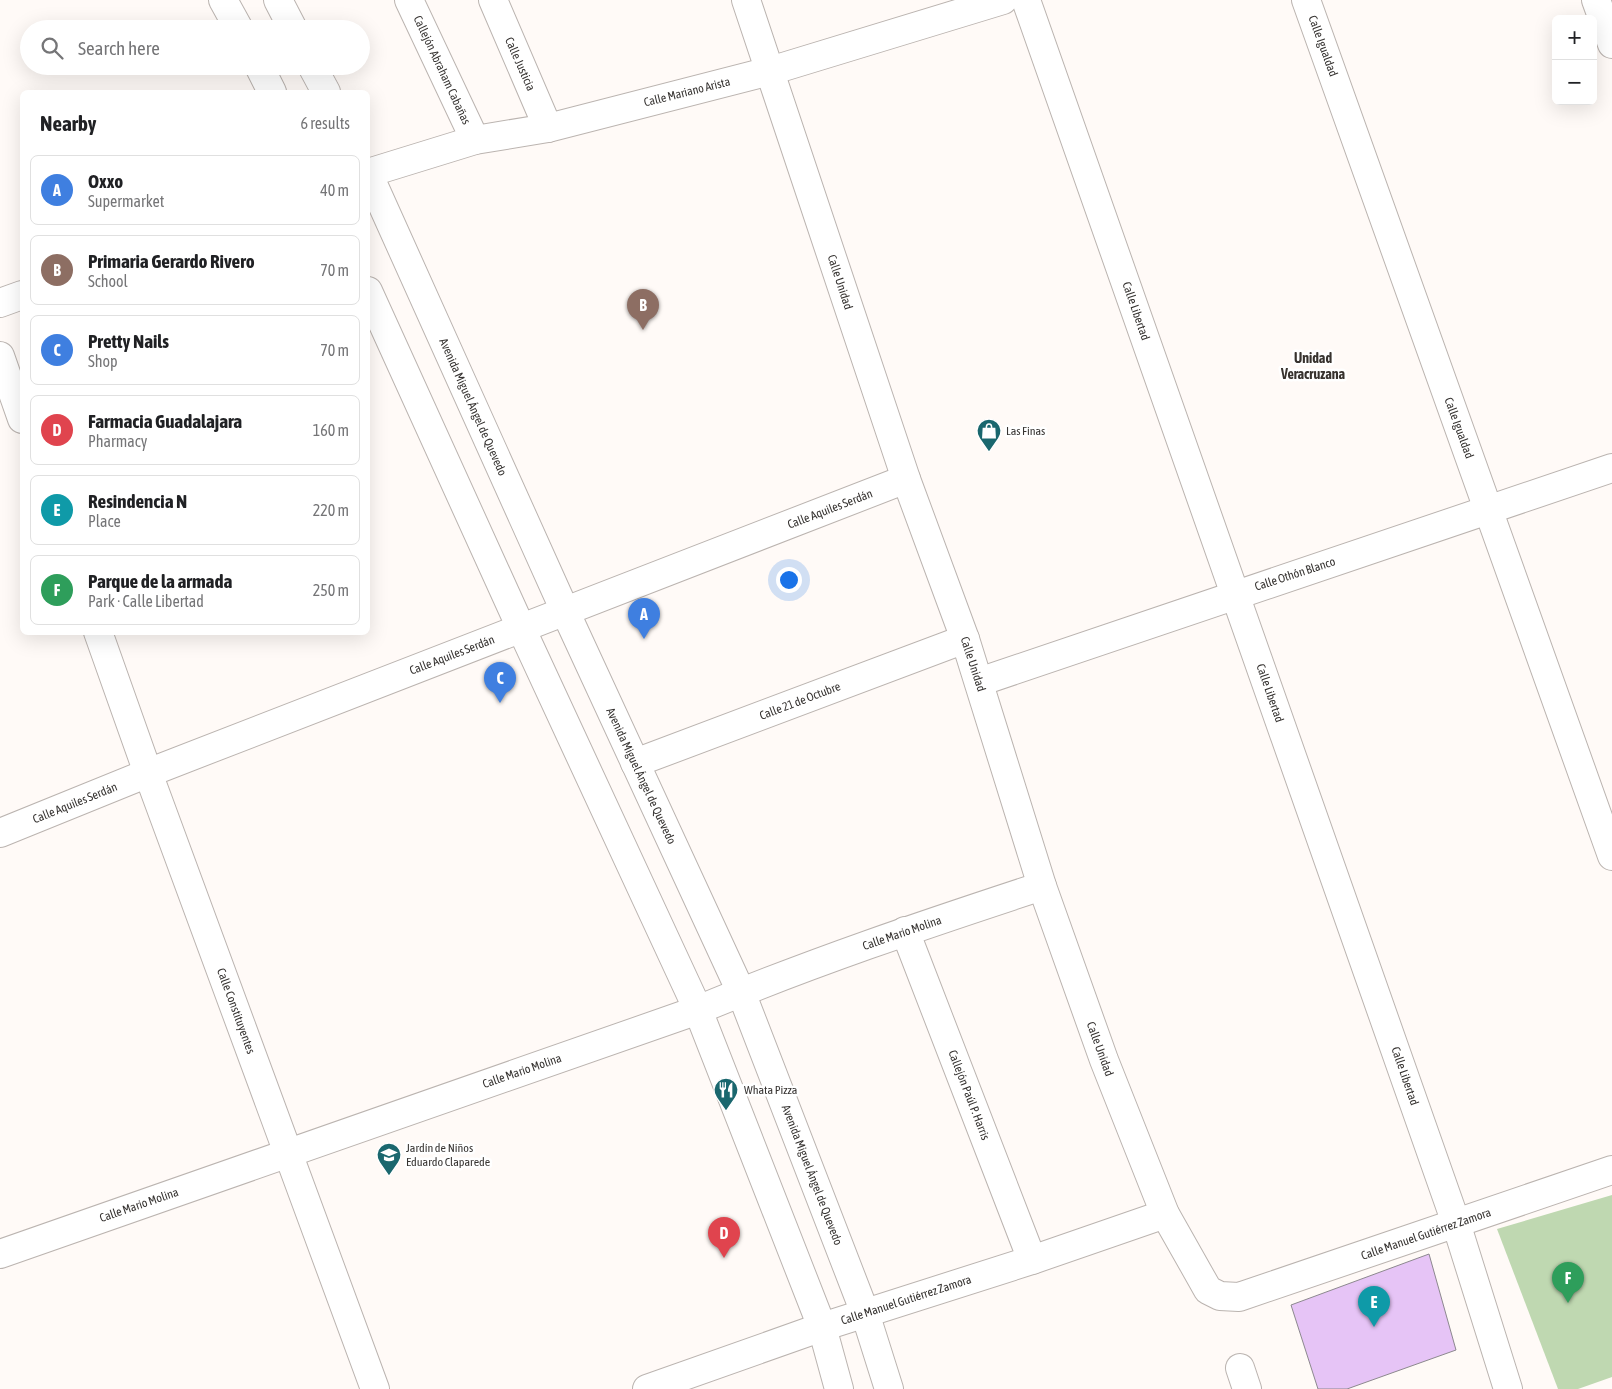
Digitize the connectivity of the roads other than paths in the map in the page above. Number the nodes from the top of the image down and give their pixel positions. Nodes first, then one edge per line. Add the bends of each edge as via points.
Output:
1 (223, 0) edge
2 (278, 0) edge
3 (409, 0) edge
4 (493, 0) edge
5 (746, 0) edge
6 (1003, 0) edge
7 (1026, 0) edge
8 (1306, 0) edge
9 (1596, 0) edge
10 (234, 20) edge
11 (288, 20) edge
12 (1612, 44) edge
13 (770, 71) junction
14 (264, 75) edge
15 (317, 75) edge
16 (271, 90) edge
17 (325, 90) edge
18 (548, 128) junction
19 (475, 140) junction
20 (370, 172) edge
21 (370, 177) edge
22 (370, 295) edge
23 (20, 296) edge
24 (0, 303) edge
25 (0, 356) edge
26 (20, 413) edge
27 (1612, 468) edge
28 (906, 479) junction
29 (1488, 510) junction
30 (1236, 594) junction
31 (565, 611) junction
32 (521, 628) junction
33 (99, 635) edge
34 (965, 639) junction
35 (979, 682) junction
36 (635, 763) junction
37 (148, 773) junction
38 (0, 834) edge
39 (1612, 856) edge
40 (1042, 886) junction
41 (905, 931) junction
42 (741, 992) junction
43 (698, 1010) junction
44 (288, 1153) junction
45 (1612, 1170) edge
46 (1165, 1214) junction
47 (1456, 1222) junction
48 (0, 1254) edge
49 (1032, 1260) junction
50 (1239, 1297) joint
51 (865, 1313) junction
52 (822, 1327) junction
53 (375, 1389) edge
54 (647, 1389) edge
55 (839, 1389) edge
56 (889, 1389) edge
57 (1508, 1389) edge

1 - 10 street
2 - 11 street
3 - 19 street, Callejón Abraham Cabañas
4 - 18 street, Calle Justicia
5 - 13 street, Calle Unidad
6 - 13 street, Calle Mariano Arista
7 - 30 street, Calle Libertad
8 - 29 street, Calle Igualdad
9 - 12 street
13 - 18 street, Calle Mariano Arista
13 - 28 street, Calle Unidad
14 - 16 street
15 - 17 street
18 - 19 street, Calle Mariano Arista
19 - 20 street, Calle Mariano Arista
21 - 31 street, Avenida Miguel Ángel de Quevedo
22 - 32 street
23 - 24 street
25 - 26 street
27 - 29 street, Calle Othón Blanco
28 - 31 street, Calle Aquiles Serdán
28 - 34 street, Calle Unidad
29 - 30 street, Calle Othón Blanco
29 - 39 street, Calle Igualdad
30 - 35 street, Calle Othón Blanco
30 - 47 street, Calle Libertad
31 - 32 street, Calle Aquiles Serdán
31 - 36 street, Avenida Miguel Ángel de Quevedo
32 - 37 street, Calle Aquiles Serdán
32 - 43 street
33 - 37 street, Calle Constituyentes
34 - 35 street, Calle Unidad
34 - 36 street, Calle 21 de Octubre
35 - 40 street, Calle Unidad
36 - 42 street, Avenida Miguel Ángel de Quevedo
37 - 38 street, Calle Aquiles Serdán
37 - 44 street, Calle Constituyentes
40 - 41 street, Calle Mario Molina
40 - 46 street, Calle Unidad via 1104,1060
41 - 42 street, Calle Mario Molina
41 - 49 street, Callejón Paúl P. Harris
42 - 43 street, Calle Mario Molina
42 - 51 street, Avenida Miguel Ángel de Quevedo
43 - 44 street, Calle Mario Molina
43 - 52 street
44 - 48 street, Calle Mario Molina
44 - 53 street, Calle Constituyentes
45 - 47 street, Calle Manuel Gutiérrez Zamora
46 - 49 street, Calle Manuel Gutiérrez Zamora
46 - 50 street, Calle Unidad via 1208,1290 1220,1296
47 - 50 street, Calle Manuel Gutiérrez Zamora
47 - 57 street, Calle Libertad
49 - 51 street, Calle Manuel Gutiérrez Zamora
51 - 52 street, Calle Manuel Gutiérrez Zamora
51 - 56 street, Avenida Miguel Ángel de Quevedo
52 - 54 street, Calle Manuel Gutiérrez Zamora
52 - 55 street

